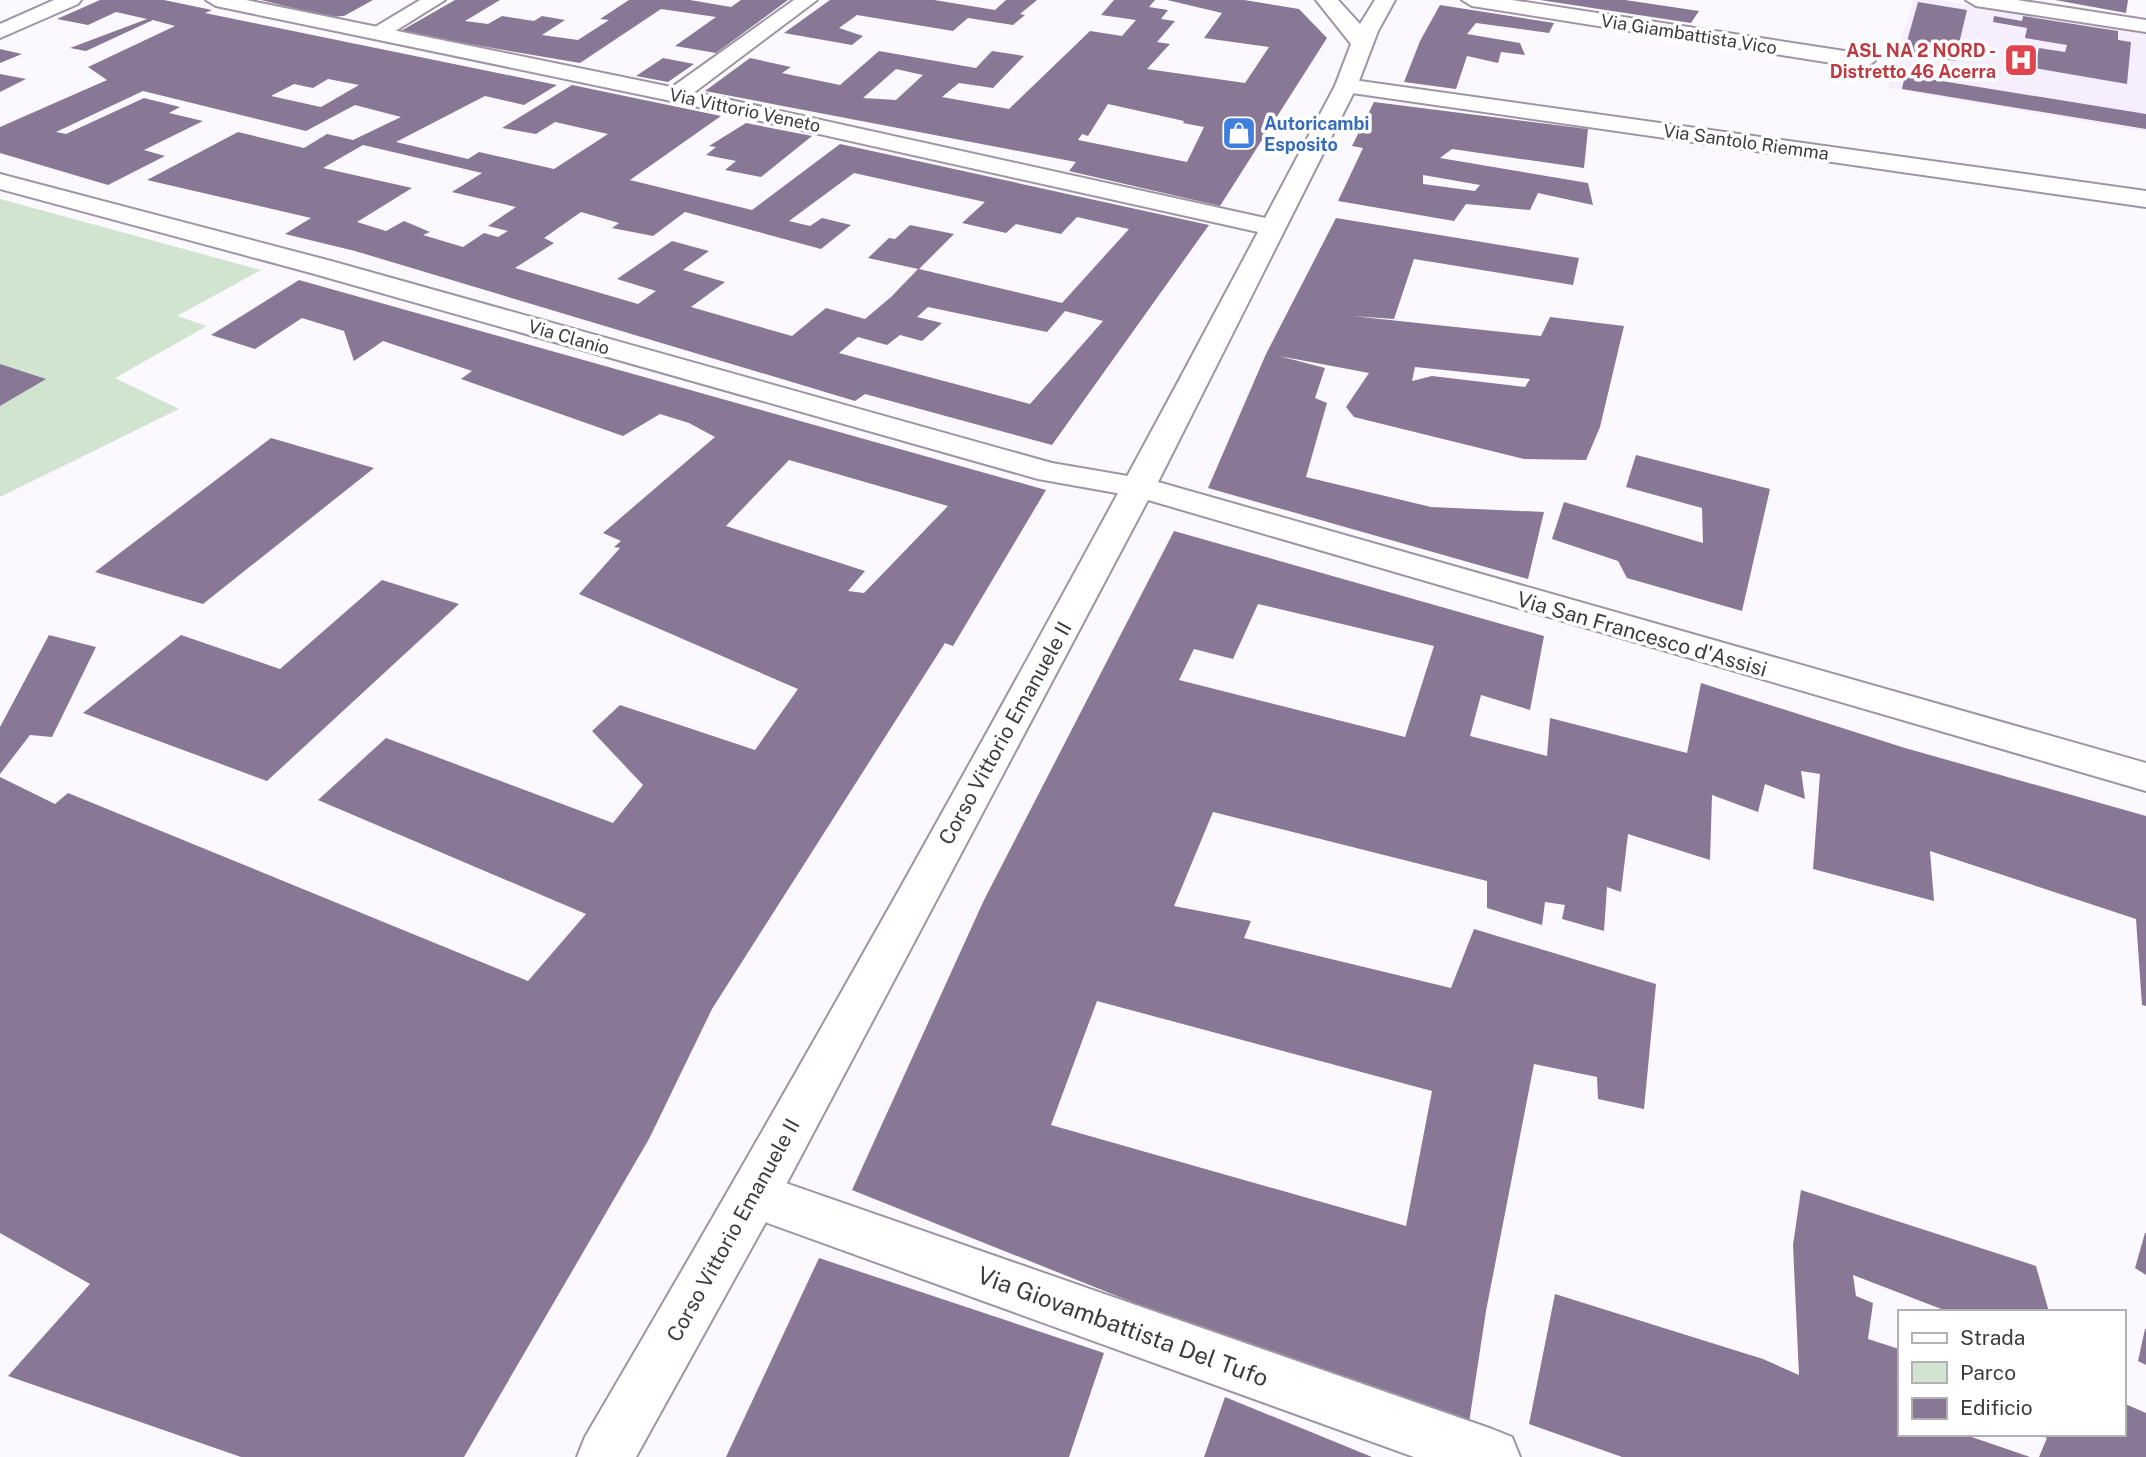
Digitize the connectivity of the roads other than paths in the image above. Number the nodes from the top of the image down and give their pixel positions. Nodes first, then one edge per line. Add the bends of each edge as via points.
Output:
1 (71, 0) edge
2 (216, 0) edge
3 (435, 0) edge
4 (807, 0) edge
5 (1325, 0) edge
6 (1385, 0) edge
7 (1472, 0) edge
8 (1976, 0) edge
9 (2146, 26) edge
10 (0, 32) edge
11 (376, 33) junction
12 (1361, 42) junction
13 (1864, 61) dead end
14 (1346, 86) junction
15 (676, 95) junction
16 (0, 181) edge
17 (2146, 199) edge
18 (1272, 227) junction
19 (1139, 487) junction
20 (2146, 777) edge
21 (754, 1195) junction
22 (605, 1457) edge
23 (1492, 1457) edge

1 - 10 street
2 - 11 street, Via Vittorio Veneto
3 - 11 street
4 - 15 street
5 - 12 street
6 - 12 street, Corso Vittorio Emanuele II
7 - 13 street, Via Giambattista Vico
8 - 9 street
11 - 15 street, Via Vittorio Veneto
12 - 14 street, Corso Vittorio Emanuele II
14 - 17 street, Via Santolo Riemma
14 - 18 street, Corso Vittorio Emanuele II
15 - 18 street, Via Vittorio Veneto
16 - 19 street, Via Clanio via 1049,472
18 - 19 street, Corso Vittorio Emanuele II
19 - 20 street, Via San Francesco d'Assisi
19 - 21 street, Corso Vittorio Emanuele II
21 - 22 street, Corso Vittorio Emanuele II
21 - 23 street, Via Giovambattista Del Tufo

